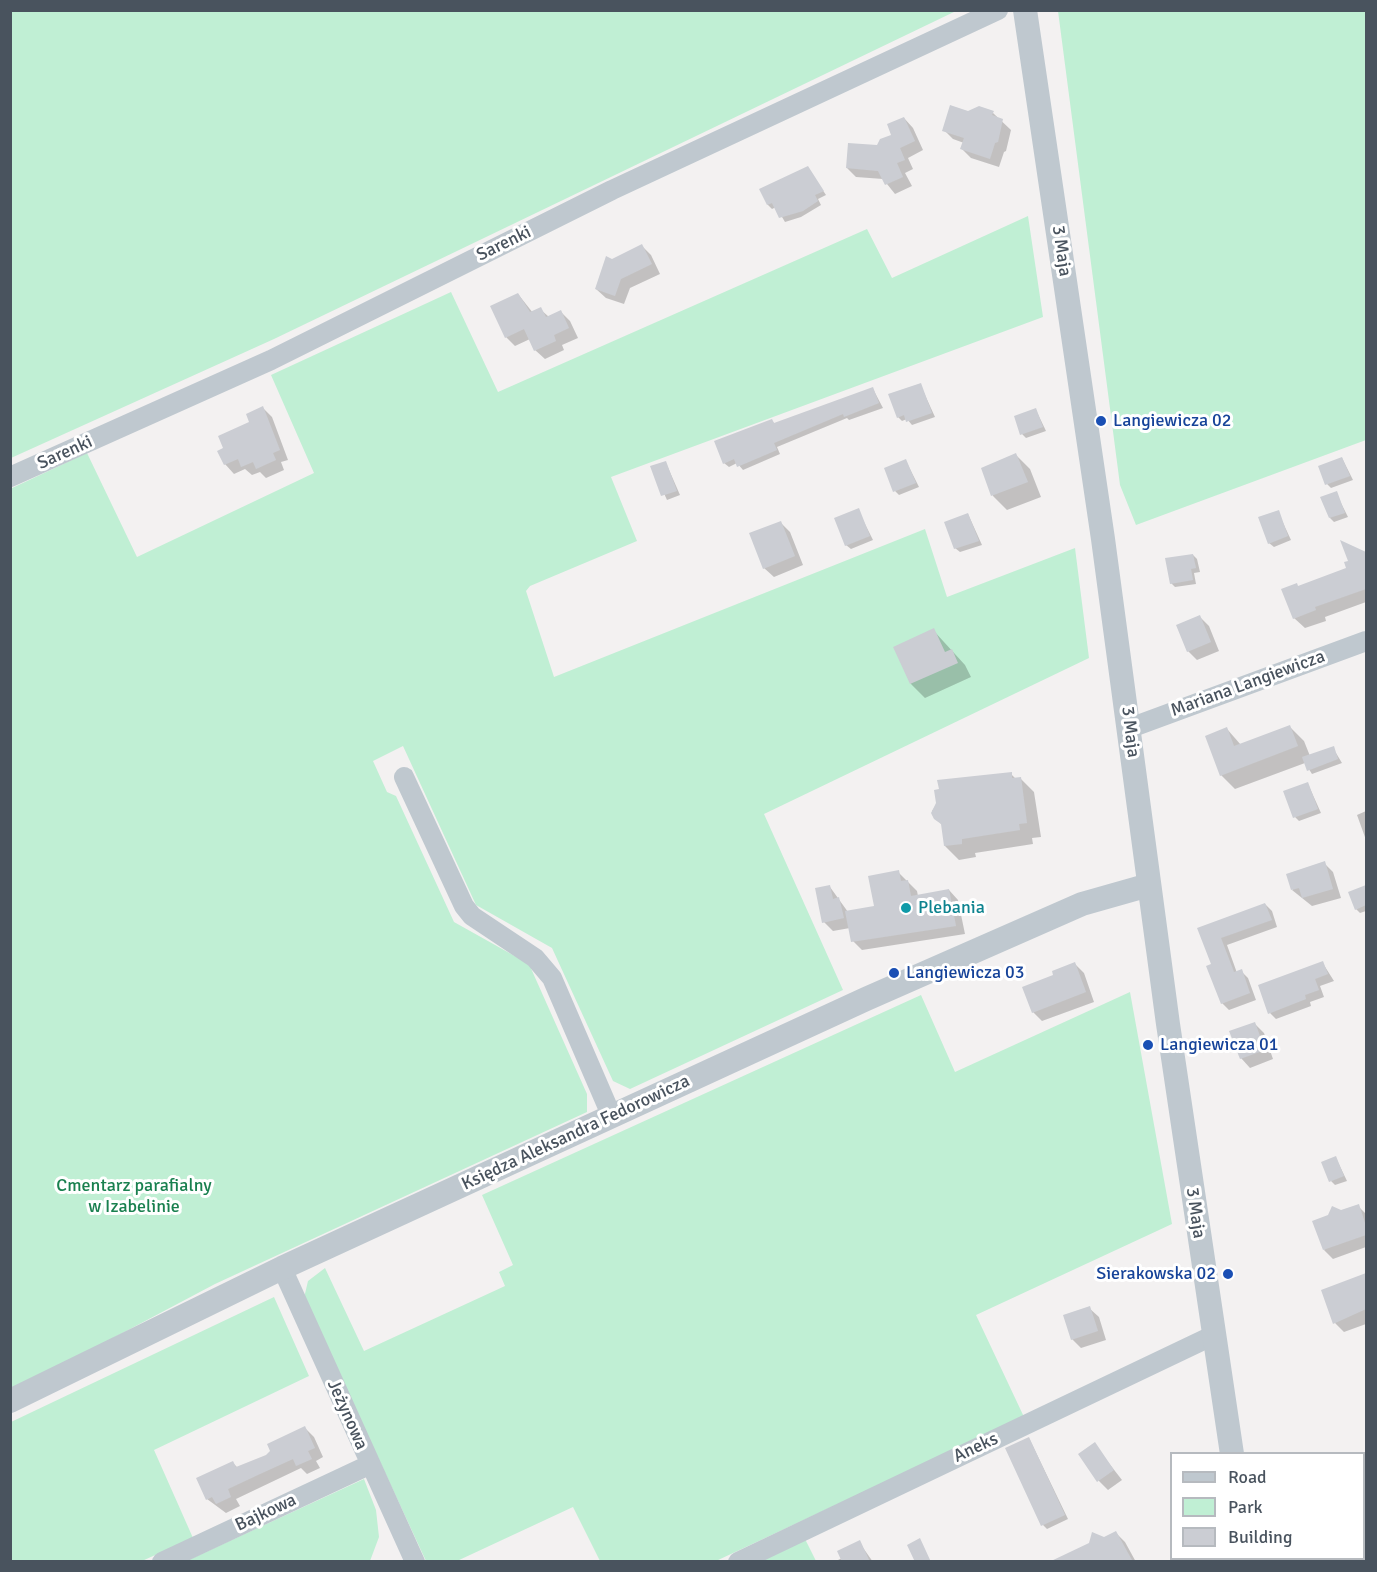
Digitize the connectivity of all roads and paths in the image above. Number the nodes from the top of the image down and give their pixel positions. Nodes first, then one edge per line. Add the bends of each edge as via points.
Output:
1 (998, 10) edge
2 (1025, 10) edge
3 (10, 477) edge
4 (1366, 640) edge
5 (1130, 728) junction
6 (404, 777) dead end
7 (1149, 885) junction
8 (612, 1117) junction
9 (282, 1268) junction
10 (1214, 1335) junction
11 (10, 1401) edge
12 (1232, 1452) edge
13 (369, 1465) junction
14 (162, 1562) edge
15 (415, 1562) edge
16 (738, 1562) edge

1 - 3 street, Sarenki via 612,190 271,360
2 - 5 street, 3 Maja
4 - 5 street, Mariana Langiewicza
5 - 7 street, 3 Maja
6 - 8 street via 464,906 472,916 535,958 552,978
7 - 8 street, Księdza Aleksandra Fedorowicza via 1082,904
7 - 10 street, 3 Maja
8 - 9 street, Księdza Aleksandra Fedorowicza
9 - 11 street, Księdza Aleksandra Fedorowicza
9 - 13 street, Jeżynowa
10 - 12 street, 3 Maja
10 - 16 street, Aneks
13 - 14 street, Bajkowa
13 - 15 street, Jeżynowa

